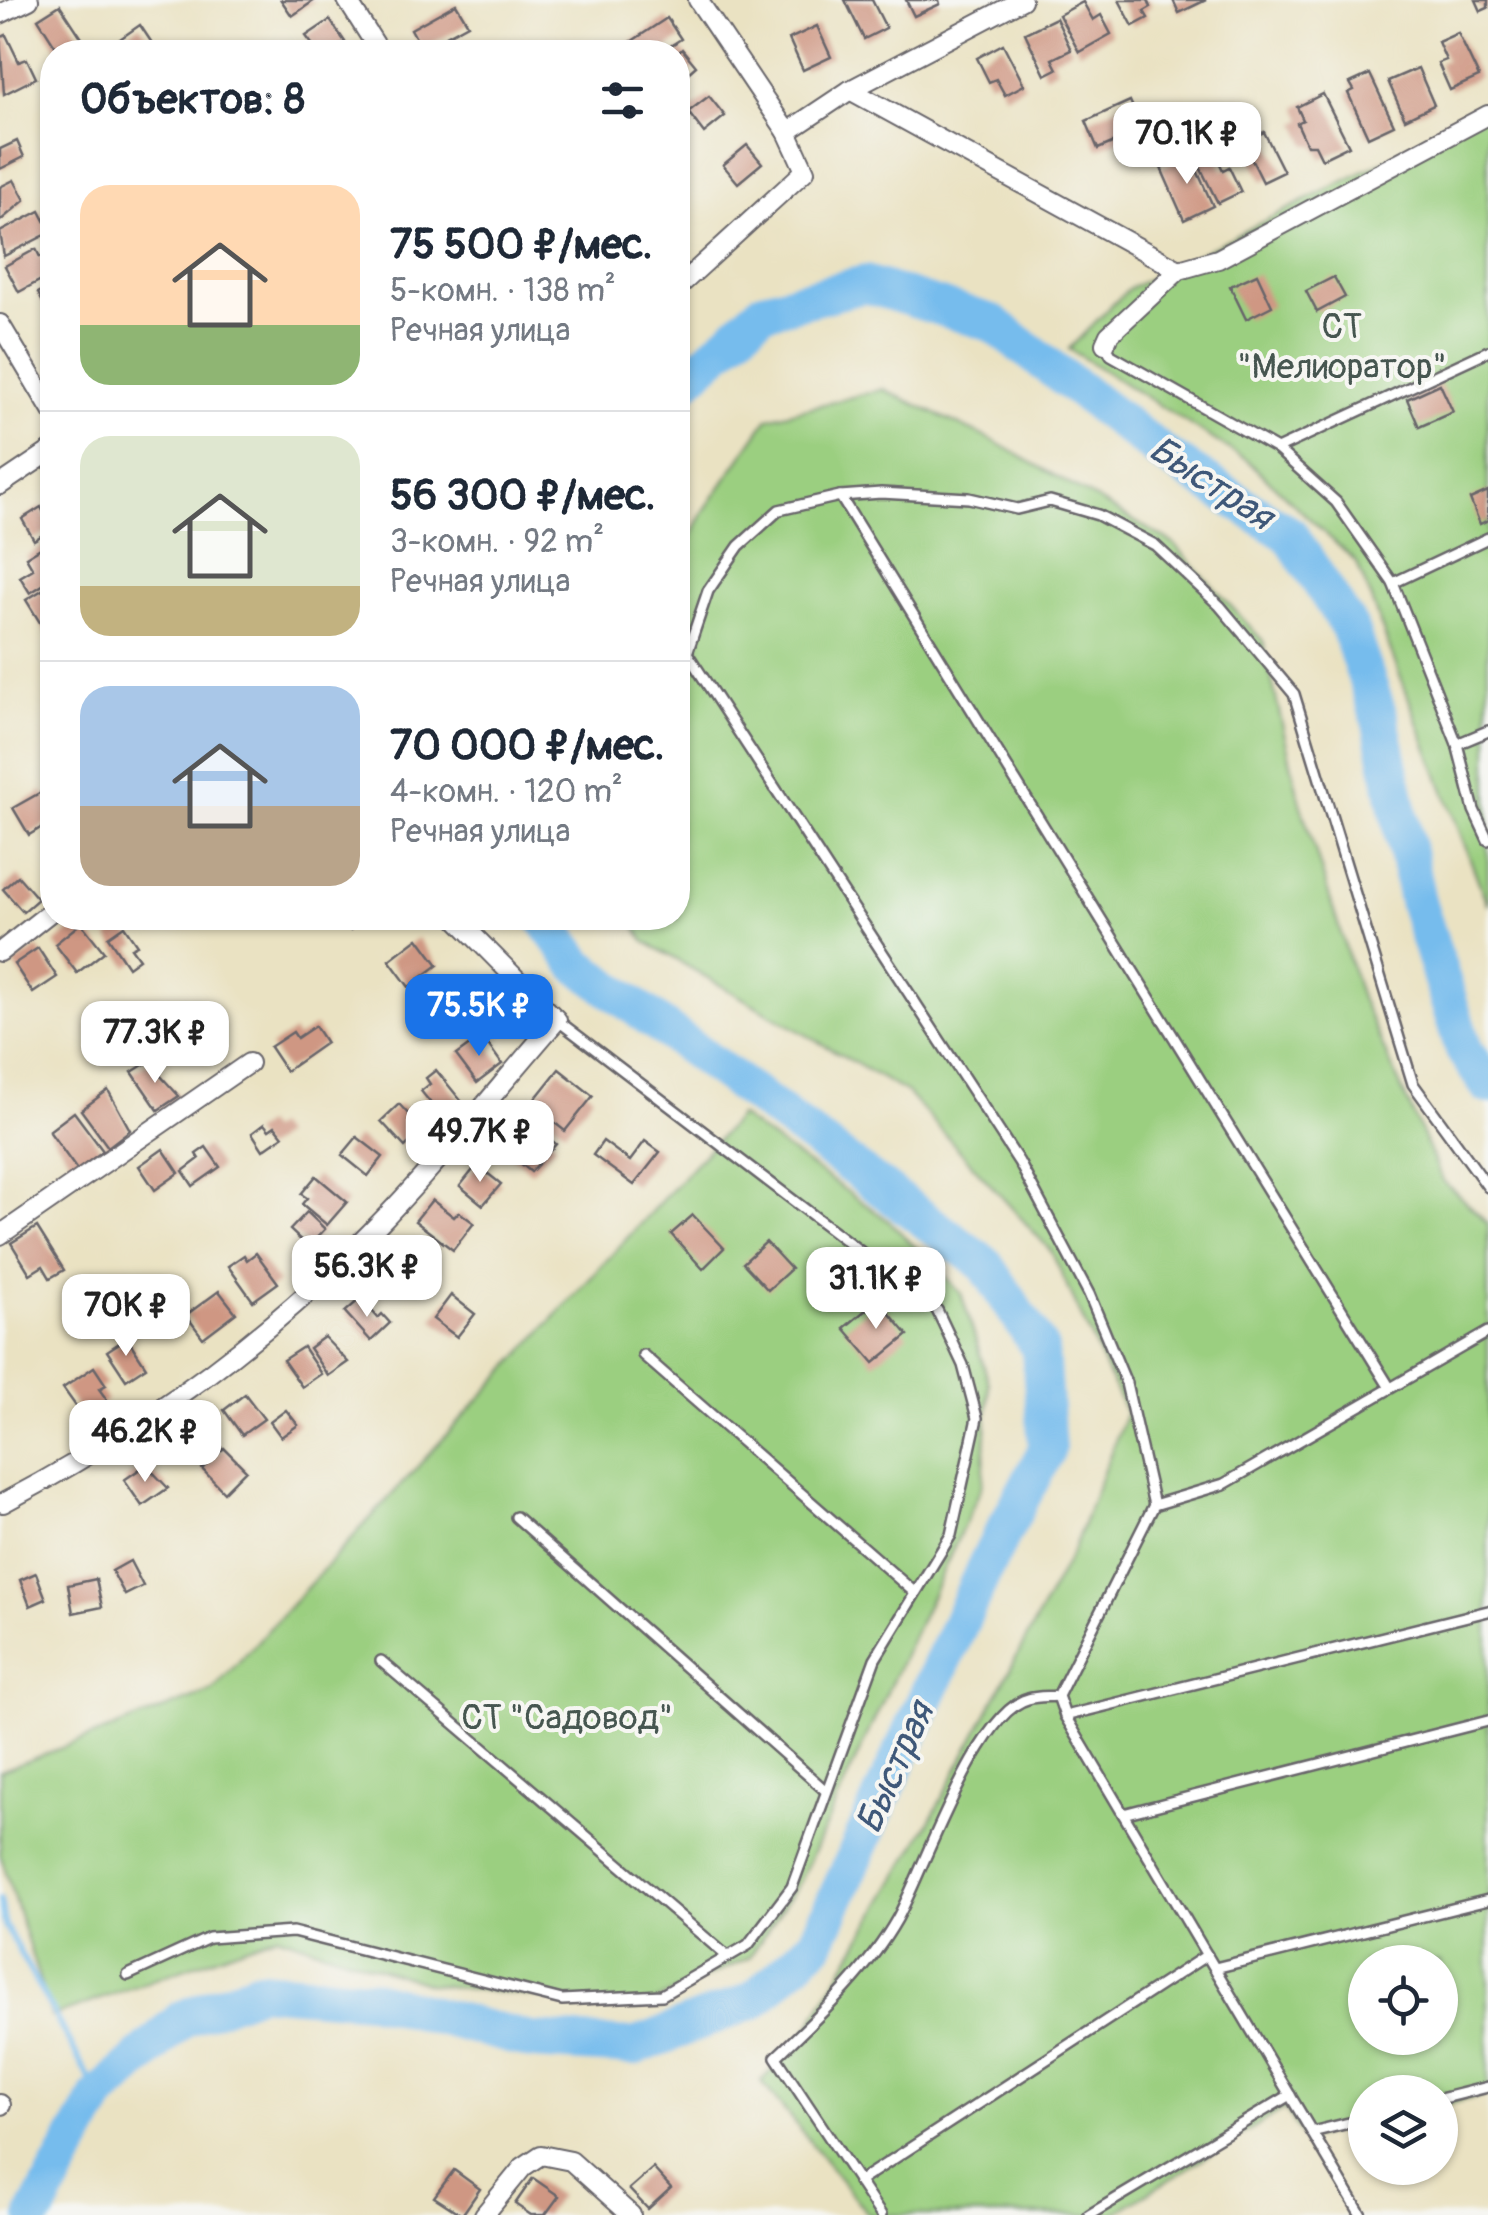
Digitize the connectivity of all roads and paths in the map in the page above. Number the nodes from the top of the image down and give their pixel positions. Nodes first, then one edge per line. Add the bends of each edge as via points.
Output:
1 (29, 0) edge
2 (348, 0) edge
3 (698, 0) edge
4 (1022, 0) edge
5 (0, 14) edge
6 (373, 40) edge
7 (850, 90) junction
8 (1488, 115) edge
9 (787, 132) junction
10 (1179, 270) junction
11 (690, 276) edge
12 (0, 324) edge
13 (1105, 344) joint
14 (1488, 350) edge
15 (40, 391) edge
16 (1278, 449) junction
17 (40, 458) edge
18 (0, 485) edge
19 (840, 496) junction
20 (1488, 538) edge
21 (1393, 583) junction
22 (690, 643) edge
23 (690, 657) edge
24 (1488, 730) edge
25 (1457, 744) junction
26 (1488, 840) edge
27 (40, 920) edge
28 (468, 930) edge
29 (0, 952) edge
30 (557, 1020) junction
31 (248, 1063) dead end
32 (1488, 1187) edge
33 (0, 1235) edge
34 (1488, 1332) edge
35 (643, 1355) dead end
36 (1390, 1388) junction
37 (2, 1501) edge
38 (1154, 1504) junction
39 (516, 1516) dead end
40 (914, 1592) junction
41 (1488, 1611) edge
42 (381, 1661) dead end
43 (1058, 1696) junction
44 (1065, 1716) junction
45 (1488, 1721) edge
46 (826, 1791) junction
47 (1123, 1814) junction
48 (1488, 1900) edge
49 (1207, 1955) junction
50 (728, 1956) junction
51 (1215, 1968) junction
52 (128, 1975) dead end
53 (1488, 2087) edge
54 (1458, 2094) edge
55 (1290, 2095) junction
56 (1348, 2122) edge
57 (1312, 2132) junction
58 (858, 2182) junction
59 (484, 2215) edge
60 (632, 2215) edge
61 (880, 2215) edge
62 (1090, 2215) edge
63 (1362, 2215) edge

1 - 5 street
2 - 6 street
3 - 9 street
4 - 7 street
7 - 9 street
7 - 10 street
8 - 10 street via 1218,259
9 - 11 street via 805,171
10 - 13 street
12 - 15 street
13 - 16 lane via 1111,356
14 - 16 lane
16 - 21 lane via 1336,502
17 - 18 street
19 - 22 lane via 779,510 739,546 708,591
19 - 32 lane via 969,498 1017,509 1050,501 1098,515 1155,545 1220,606 1294,694 1412,1084
19 - 36 lane
20 - 21 lane
21 - 25 lane
23 - 38 lane via 1018,1162 1089,1294 1126,1383
24 - 25 lane
25 - 26 lane
27 - 29 street
28 - 30 street
30 - 37 street via 372,1232 267,1329 90,1457
30 - 40 lane via 936,1310 963,1365 977,1418 951,1535
31 - 33 street
34 - 36 lane
35 - 40 lane
36 - 38 lane via 1224,1484
38 - 43 lane
39 - 46 lane
40 - 46 lane via 876,1659
41 - 44 lane
42 - 50 lane
43 - 44 lane
43 - 58 lane via 1025,1699 990,1730 896,1921 835,2001 776,2057
44 - 47 lane
45 - 47 lane
46 - 50 lane via 792,1887 748,1945
47 - 49 lane
48 - 51 lane
49 - 51 lane
49 - 58 lane
50 - 52 lane via 662,1995 562,2000 293,1932 208,1938
51 - 55 lane
53 - 54 lane
55 - 57 lane
55 - 62 lane
56 - 57 lane
57 - 63 lane
58 - 61 lane
59 - 60 street via 541,2154 571,2161

